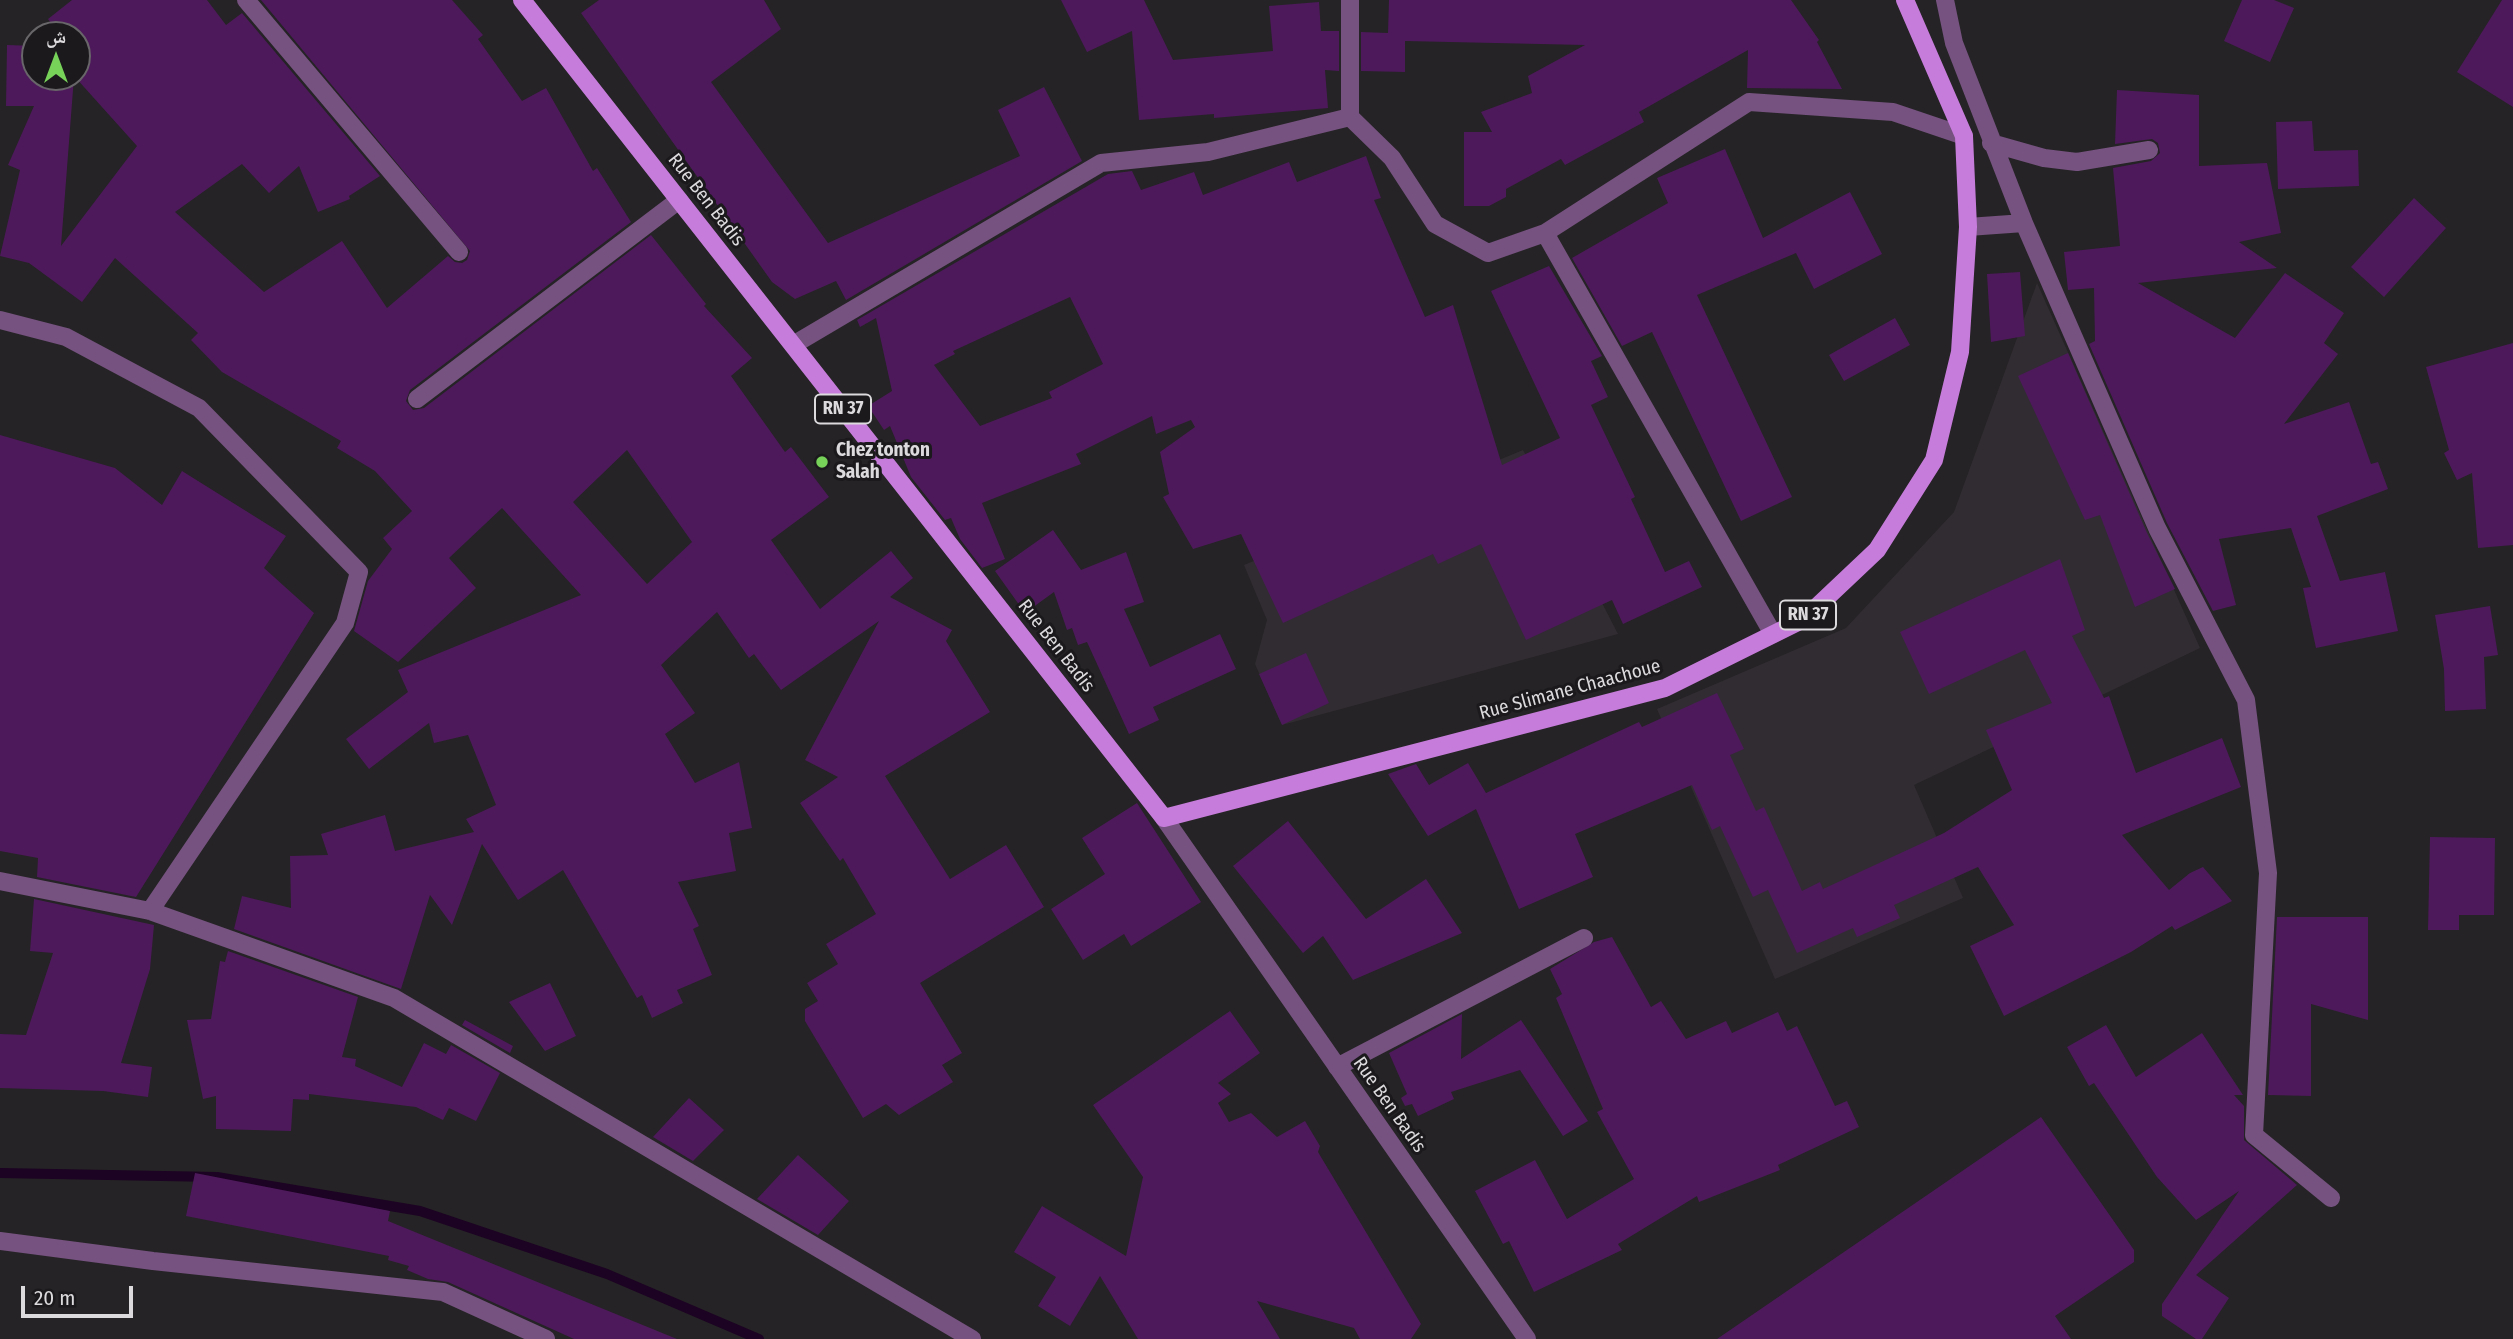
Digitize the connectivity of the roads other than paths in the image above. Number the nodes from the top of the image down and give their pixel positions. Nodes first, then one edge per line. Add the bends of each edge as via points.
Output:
1 (246, 0) edge
2 (522, 0) edge
3 (1350, 0) edge
4 (1905, 0) edge
5 (1945, 0) edge
6 (1350, 117) junction
7 (1964, 136) junction
8 (1990, 143) junction
9 (2149, 150) dead end
10 (679, 200) junction
11 (2024, 223) junction
12 (1968, 227) junction
13 (1545, 233) junction
14 (458, 252) dead end
15 (0, 320) edge
16 (793, 345) junction
17 (417, 399) dead end
18 (1773, 634) junction
19 (1164, 818) junction
20 (0, 881) edge
21 (150, 911) junction
22 (1584, 938) dead end
23 (1337, 1067) junction
24 (2331, 1198) dead end
25 (0, 1241) edge
26 (546, 1339) edge
27 (972, 1339) edge
28 (1527, 1339) edge

1 - 14 street
2 - 10 main road, Rue Ben Badis / RN 37
3 - 6 street
4 - 7 main road, Rue Slimane Chaachoue / RN 37
5 - 8 street via 1954,43
6 - 13 street via 1392,158 1435,224 1488,253
6 - 16 street via 1208,152 1101,163
7 - 12 main road, Rue Slimane Chaachoue / RN 37
7 - 13 street via 1893,112 1749,102
8 - 9 street via 2077,162
8 - 11 street
10 - 16 main road, Rue Ben Badis / RN 37
10 - 17 street
11 - 12 street
11 - 24 street via 2157,528 2246,700 2268,873 2254,1135
12 - 18 main road, Rue Slimane Chaachoue / RN 37 via 1960,352 1934,460 1877,550 1804,619
13 - 18 street
15 - 21 street via 66,337 199,408 359,572 345,623
16 - 19 main road, Rue Ben Badis / RN 37
18 - 19 main road, Rue Slimane Chaachoue / RN 37 via 1665,688
19 - 23 street, Rue Ben Badis
20 - 21 street
21 - 27 street via 394,998
22 - 23 street
23 - 28 street, Rue Ben Badis
25 - 26 street via 443,1292

